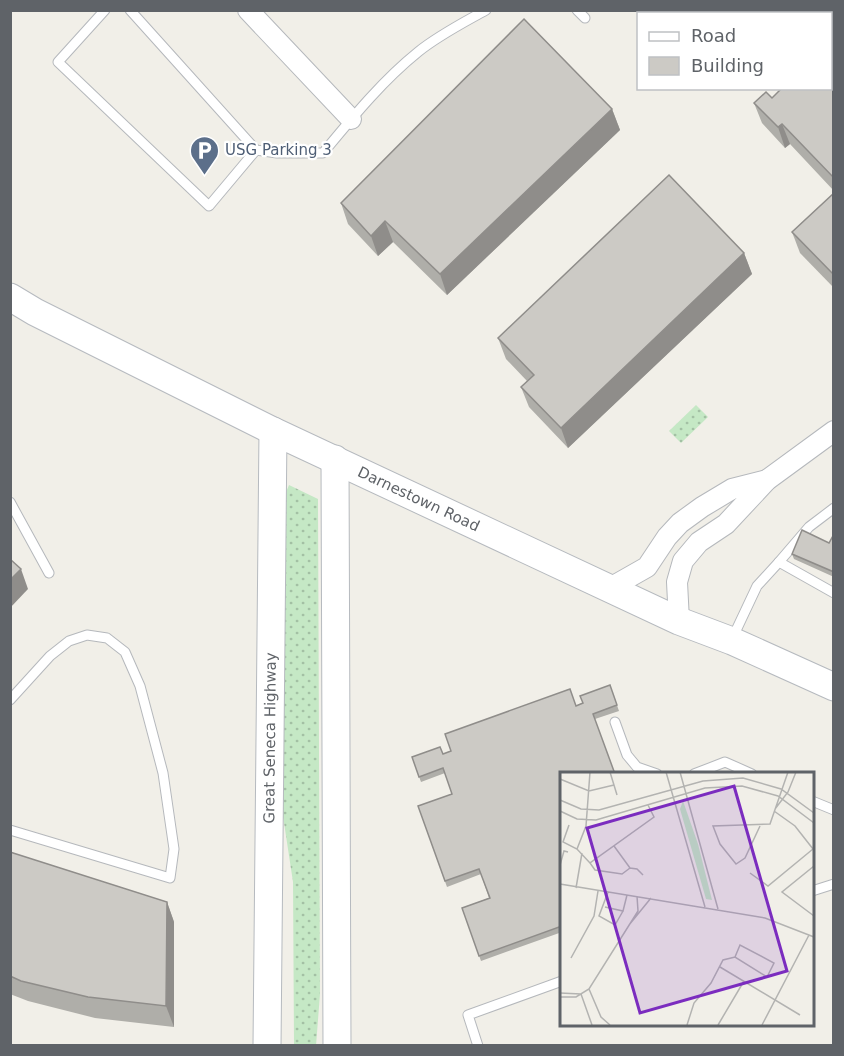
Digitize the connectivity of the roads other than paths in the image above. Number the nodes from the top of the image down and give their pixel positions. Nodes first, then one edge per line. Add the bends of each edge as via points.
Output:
1 (105, 10) edge
2 (130, 10) edge
3 (248, 10) edge
4 (486, 10) edge
5 (578, 10) edge
6 (585, 18) dead end
7 (351, 119) junction
8 (256, 150) junction
9 (10, 297) edge
10 (273, 431) junction
11 (834, 431) edge
12 (335, 459) junction
13 (768, 480) junction
14 (10, 502) edge
15 (834, 508) edge
16 (779, 562) junction
17 (49, 573) dead end
18 (610, 588) junction
19 (834, 593) edge
20 (679, 621) junction
21 (732, 641) junction
22 (831, 681) edge
23 (10, 700) edge
24 (615, 722) dead end
25 (651, 772) edge
26 (699, 772) edge
27 (748, 772) edge
28 (814, 801) edge
29 (834, 810) edge
30 (10, 830) edge
31 (834, 884) edge
32 (814, 891) edge
33 (560, 982) edge
34 (267, 1046) edge
35 (337, 1046) edge
36 (478, 1046) edge

1 - 8 lane via 58,62 208,206
2 - 8 lane
3 - 7 street
4 - 7 lane via 419,51
5 - 6 lane
7 - 8 lane via 323,153
9 - 10 main road, Darnestown Road
10 - 12 main road, Darnestown Road
10 - 34 main road, Great Seneca Highway
11 - 13 street
12 - 18 main road, Darnestown Road
12 - 35 main road
13 - 18 street via 732,489 702,507 667,537 647,567
13 - 20 street via 683,561 677,582
14 - 17 lane
15 - 16 lane via 809,527
16 - 19 lane
16 - 21 lane via 757,586
18 - 20 main road, Darnestown Road
20 - 21 main road, Darnestown Road
21 - 22 main road, Darnestown Road
23 - 30 lane via 69,641 87,635 107,638 125,652 140,686 163,773 174,849 170,878
24 - 25 lane via 627,755 637,767
26 - 27 lane via 725,762
28 - 29 lane
31 - 32 lane
33 - 36 lane via 468,1015

